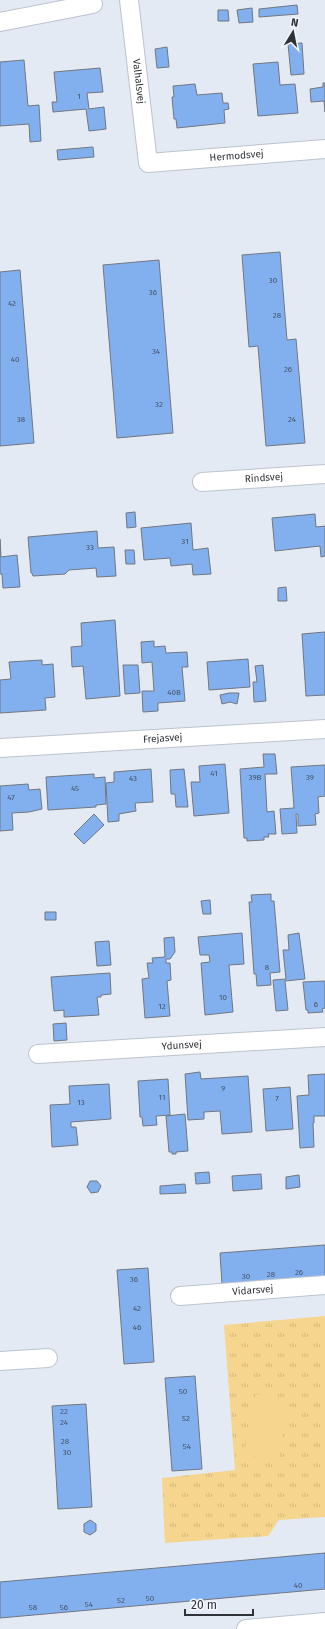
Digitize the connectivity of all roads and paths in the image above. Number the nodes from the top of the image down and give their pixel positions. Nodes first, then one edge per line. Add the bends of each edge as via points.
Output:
1 (129, 0) edge
2 (93, 4) dead end
3 (0, 22) edge
4 (325, 149) edge
5 (148, 162) joint
6 (325, 474) edge
7 (202, 482) dead end
8 (325, 729) edge
9 (0, 748) edge
10 (325, 1037) edge
11 (38, 1054) dead end
12 (325, 1285) edge
13 (180, 1296) dead end
14 (48, 1358) dead end
15 (0, 1361) edge
16 (325, 1622) edge
17 (246, 1629) edge

1 - 5 street, Valhalsvej
2 - 3 street
4 - 5 street, Hermodsvej
6 - 7 street, Rindsvej
8 - 9 street, Frejasvej
10 - 11 street, Ydunsvej
12 - 13 street, Vidarsvej
14 - 15 street
16 - 17 street

